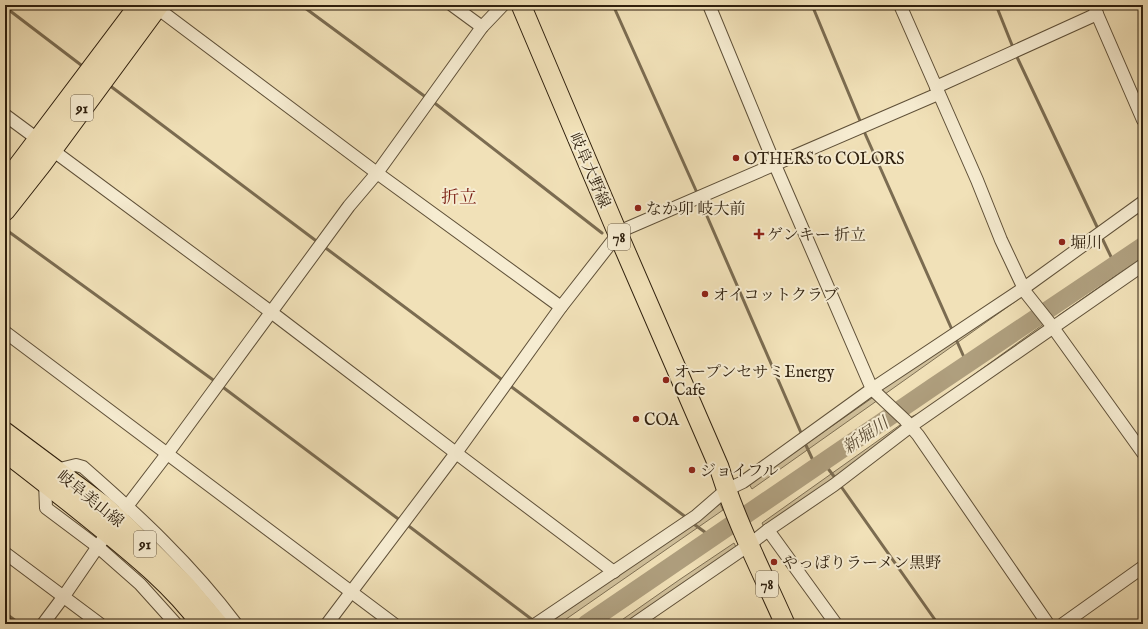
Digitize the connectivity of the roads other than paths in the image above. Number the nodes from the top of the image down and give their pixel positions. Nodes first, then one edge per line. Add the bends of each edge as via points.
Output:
1 (452, 5) edge
2 (504, 5) edge
3 (522, 5) edge
4 (710, 5) edge
5 (900, 5) edge
6 (152, 6) edge
7 (1098, 8) edge
8 (482, 27) junction
9 (937, 91) junction
10 (5, 115) edge
11 (1143, 120) edge
12 (45, 144) junction
13 (775, 165) junction
14 (377, 173) junction
15 (5, 183) edge
16 (1143, 202) edge
17 (5, 211) edge
18 (618, 234) junction
19 (1143, 265) edge
20 (1025, 290) junction
21 (561, 307) junction
22 (271, 312) junction
23 (1051, 325) junction
24 (5, 332) edge
25 (876, 393) junction
26 (908, 423) junction
27 (5, 432) edge
28 (5, 452) edge
29 (456, 453) junction
30 (1143, 453) edge
31 (167, 454) junction
32 (50, 476) junction
33 (730, 490) junction
34 (113, 526) junction
35 (758, 538) junction
36 (5, 553) edge
37 (1143, 567) edge
38 (614, 572) junction
39 (351, 591) junction
40 (64, 596) junction
41 (219, 612) edge
42 (43, 624) edge
43 (100, 624) edge
44 (176, 624) edge
45 (201, 624) edge
46 (236, 624) edge
47 (327, 624) edge
48 (394, 624) edge
49 (536, 624) edge
50 (634, 624) edge
51 (785, 624) edge
52 (793, 624) edge
53 (836, 624) edge
54 (1048, 624) edge
55 (1063, 624) edge

1 - 8 street
2 - 8 street
3 - 18 main road, 岐阜大野線 / 78
4 - 13 street
5 - 9 street
6 - 12 main road, 91
6 - 14 street
7 - 9 street
7 - 11 street
8 - 14 street
9 - 13 street
9 - 20 street
10 - 12 street
12 - 15 main road, 91
12 - 17 main road, 91
12 - 22 street
13 - 18 street
13 - 25 street
14 - 21 street
14 - 22 street via 349,206
16 - 20 street
18 - 21 street
18 - 33 main road, 岐阜大野線 / 78
19 - 23 street
20 - 23 street
20 - 25 street
21 - 29 street
22 - 29 street
22 - 31 street
23 - 26 street
23 - 30 street
24 - 31 street
25 - 26 street
25 - 33 street
26 - 35 street via 838,482
26 - 54 street
27 - 32 main road, 岐阜美山線 / 91
28 - 32 main road, 岐阜美山線 / 91
29 - 38 street
29 - 39 street
31 - 34 street
31 - 39 street
32 - 34 main road, 岐阜美山線 / 91
32 - 34 street via 76,465 83,467
33 - 35 main road, 岐阜大野線 / 78
33 - 38 street
34 - 40 street
34 - 41 main road, 岐阜美山線 / 91
34 - 44 street via 140,584
34 - 45 main road, 岐阜美山線 / 91 via 125,547 163,581
35 - 50 street
35 - 51 main road, 岐阜大野線 / 78
35 - 52 main road, 岐阜大野線 / 78
35 - 53 street
36 - 40 street
37 - 55 street
38 - 49 street
39 - 47 street
39 - 48 street
40 - 42 street
40 - 43 street
41 - 46 street

